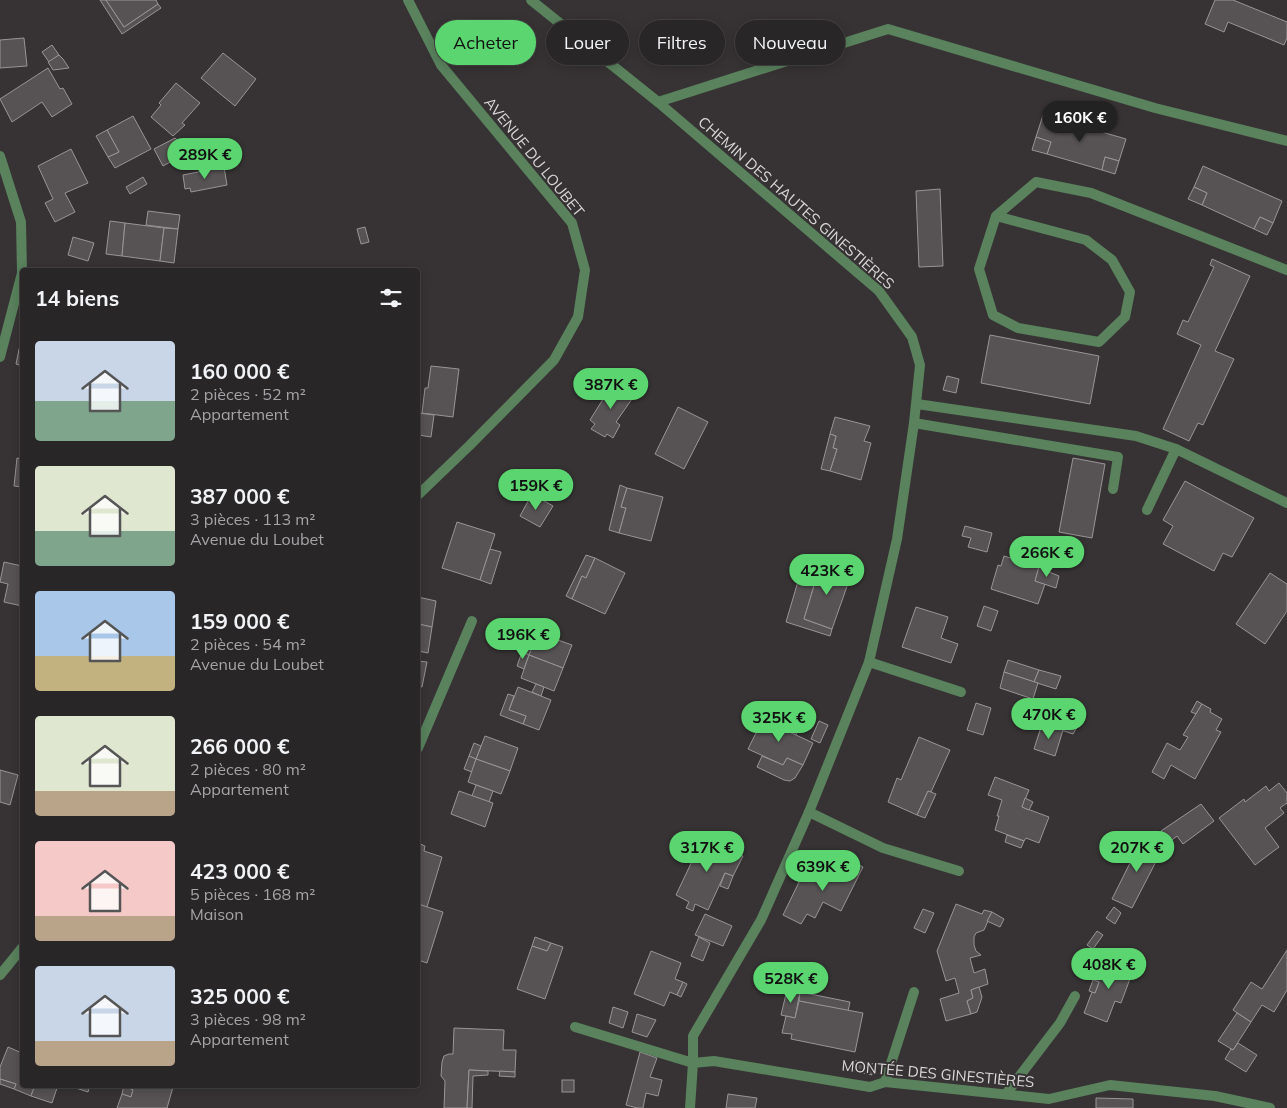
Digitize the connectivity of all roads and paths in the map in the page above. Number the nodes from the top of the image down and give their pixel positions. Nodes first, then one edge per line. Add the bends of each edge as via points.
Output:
1 (408, 0) edge
2 (531, 0) edge
3 (658, 102) junction
4 (1287, 141) edge
5 (0, 156) edge
6 (996, 216) junction
7 (22, 268) edge
8 (1287, 270) edge
9 (20, 281) edge
10 (0, 357) edge
11 (917, 404) junction
12 (914, 423) junction
13 (1176, 449) junction
14 (1113, 489) dead end
15 (420, 493) edge
16 (1287, 503) edge
17 (1147, 510) dead end
18 (472, 621) dead end
19 (869, 662) junction
20 (961, 692) dead end
21 (420, 743) edge
22 (809, 812) junction
23 (960, 870) dead end
24 (20, 950) edge
25 (0, 975) edge
26 (914, 992) dead end
27 (1075, 996) dead end
28 (575, 1027) dead end
29 (693, 1063) junction
30 (885, 1082) junction
31 (1006, 1094) junction
32 (690, 1108) edge
33 (1270, 1108) edge

1 - 15 street, AVENUE DU LOUBET via 441,65 572,223 585,270 578,317 554,360
2 - 3 street, CHEMIN DES HAUTES GINESTIÈRES
3 - 4 street via 888,29 1154,108
3 - 11 street, CHEMIN DES HAUTES GINESTIÈRES via 879,291 912,336 920,365
5 - 7 street via 21,222
6 - 6 street via 979,269 993,314 1018,328 1099,342 1126,317 1130,292 1112,260 1086,240
6 - 8 street via 1036,182 1091,193
9 - 10 street
11 - 12 street, CHEMIN DES HAUTES GINESTIÈRES
11 - 13 street via 1136,436
12 - 14 street via 1118,457
12 - 19 street, CHEMIN DES HAUTES GINESTIÈRES via 897,539
13 - 16 street
13 - 17 street
18 - 21 street
19 - 20 street
19 - 22 street, CHEMIN DES HAUTES GINESTIÈRES
22 - 23 street via 883,848
22 - 29 street, CHEMIN DES HAUTES GINESTIÈRES via 761,920 693,1036
24 - 25 street
26 - 30 street
27 - 31 street via 1060,1023
28 - 29 street
29 - 30 street, MONTÉE DES GINESTIÈRES via 714,1061 870,1087
29 - 32 street, CHEMIN DES HAUTES GINESTIÈRES
30 - 31 street, MONTÉE DES GINESTIÈRES
31 - 33 street, MONTÉE DES GINESTIÈRES via 1049,1098 1110,1085 1215,1096

